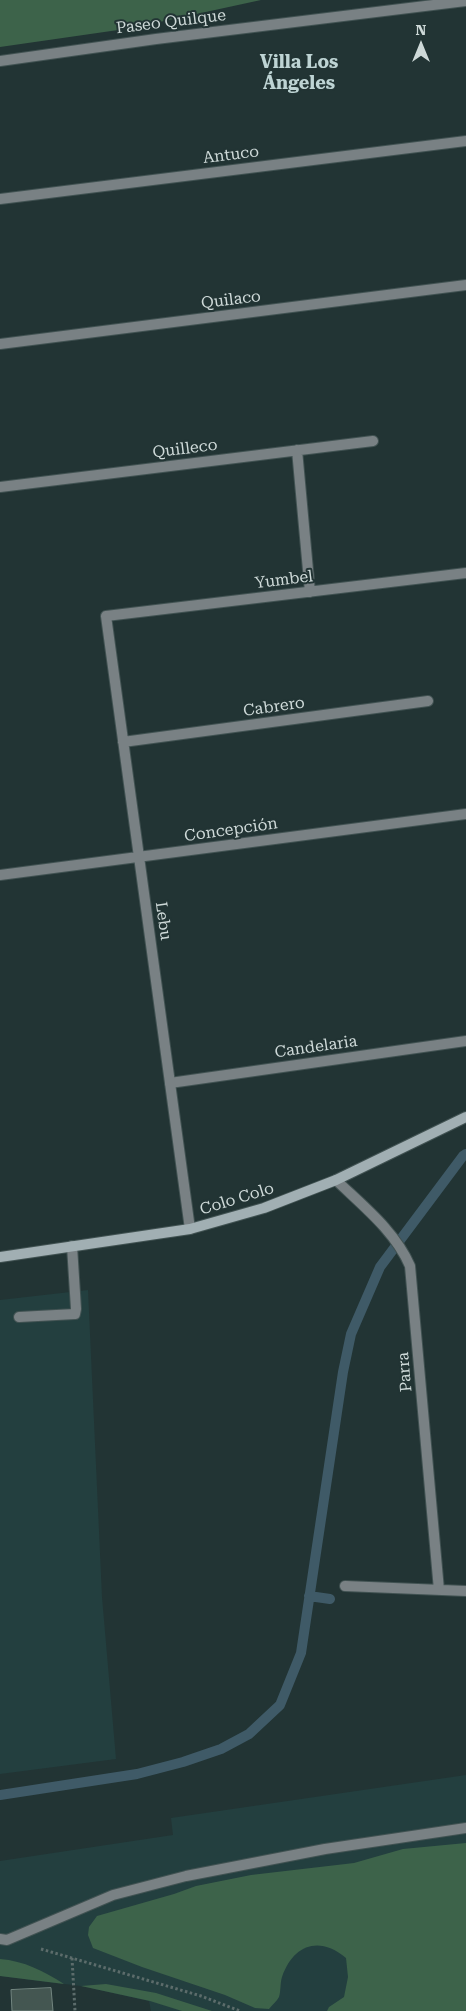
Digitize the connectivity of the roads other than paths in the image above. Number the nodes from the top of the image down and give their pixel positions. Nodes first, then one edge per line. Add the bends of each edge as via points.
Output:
1 (466, 1) edge
2 (0, 61) edge
3 (466, 141) edge
4 (0, 199) edge
5 (466, 285) edge
6 (0, 344) edge
7 (373, 441) dead end
8 (297, 450) junction
9 (0, 487) edge
10 (466, 573) edge
11 (310, 592) junction
12 (106, 616) joint
13 (428, 701) dead end
14 (124, 742) junction
15 (466, 814) edge
16 (139, 857) junction
17 (0, 875) edge
18 (466, 1041) edge
19 (170, 1083) junction
20 (466, 1117) edge
21 (336, 1180) junction
22 (190, 1229) junction
23 (72, 1246) junction
24 (0, 1257) edge
25 (19, 1317) dead end
26 (345, 1586) dead end
27 (439, 1590) junction
28 (466, 1590) edge
29 (466, 1828) edge
30 (4, 1940) edge

1 - 2 street, Paseo Quilque
3 - 4 street, Antuco
5 - 6 street, Quilaco
7 - 8 street, Quilleco
8 - 9 street, Quilleco
8 - 11 street
10 - 11 street, Yumbel
11 - 12 street, Yumbel
12 - 14 street, Lebu
13 - 14 street, Cabrero
14 - 16 street, Lebu
15 - 16 street, Concepción
16 - 17 street, Concepción
16 - 19 street, Lebu
18 - 19 street, Candelaria
19 - 22 street, Lebu
20 - 21 main road, Colo Colo
21 - 22 main road, Colo Colo via 264,1208
21 - 27 street, Parra via 390,1232 410,1266
22 - 23 main road, Colo Colo
23 - 24 main road, Colo Colo
23 - 25 street via 75,1314
26 - 27 street
27 - 28 street
29 - 30 street via 325,1849 186,1876 113,1896

